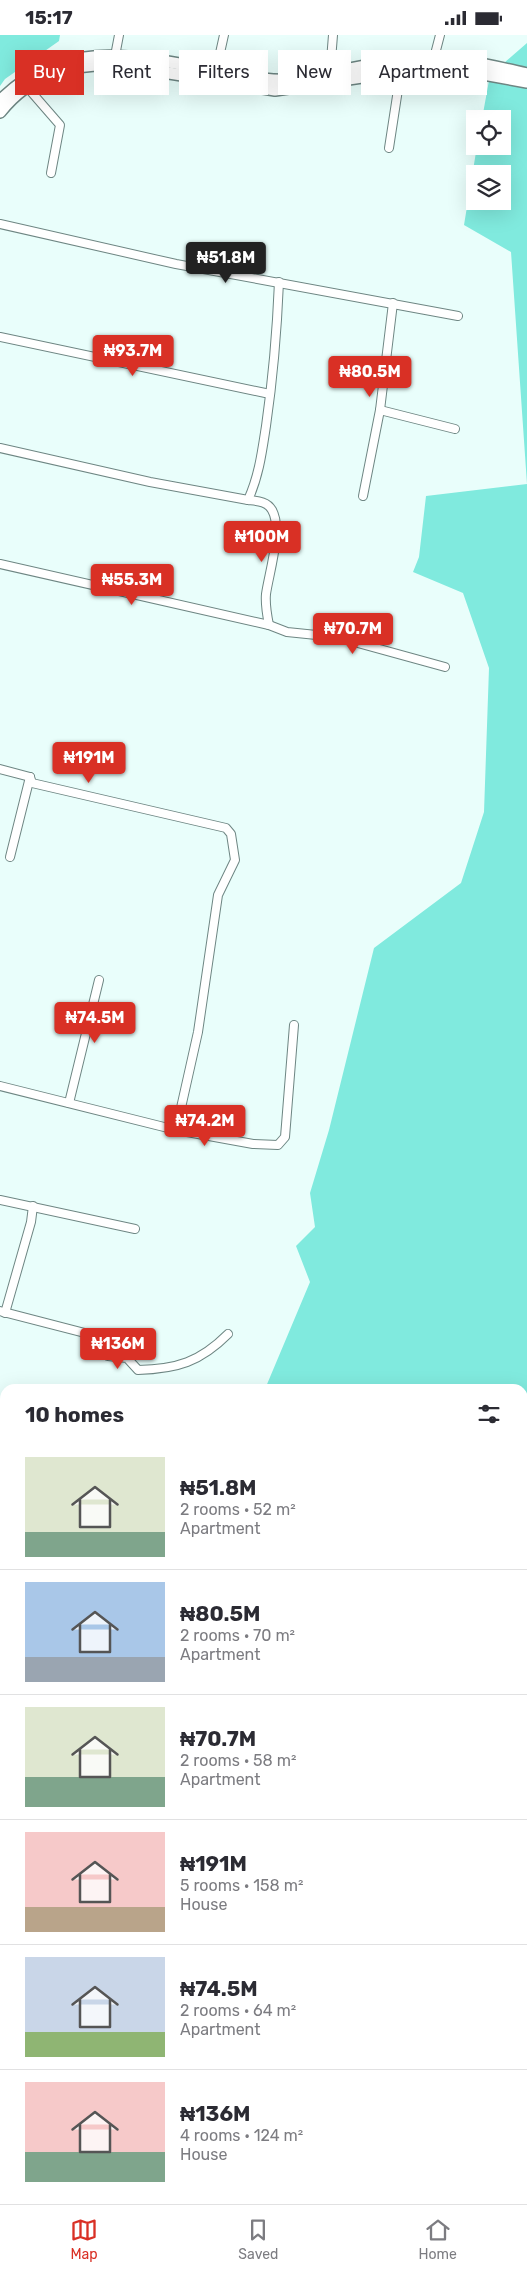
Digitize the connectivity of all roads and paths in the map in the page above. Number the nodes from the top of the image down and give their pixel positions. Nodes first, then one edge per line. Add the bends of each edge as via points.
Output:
1 (119, 35) edge
2 (224, 35) edge
3 (333, 35) edge
4 (440, 35) edge
5 (116, 50) edge
6 (221, 50) edge
7 (332, 50) edge
8 (436, 50) edge
9 (94, 58) edge
10 (84, 66) edge
11 (487, 69) edge
12 (487, 72) edge
13 (361, 76) edge
14 (519, 76) edge
15 (527, 82) edge
16 (18, 95) edge
17 (34, 95) edge
18 (397, 95) edge
19 (0, 101) edge
20 (0, 112) edge
21 (390, 148) dead end
22 (52, 173) dead end
23 (0, 224) edge
24 (279, 282) junction
25 (393, 303) junction
26 (458, 316) dead end
27 (0, 337) edge
28 (270, 394) junction
29 (380, 410) junction
30 (456, 429) dead end
31 (0, 449) edge
32 (363, 496) dead end
33 (248, 500) junction
34 (0, 564) edge
35 (268, 625) junction
36 (445, 667) dead end
37 (0, 769) edge
38 (30, 777) junction
39 (10, 857) dead end
40 (99, 980) dead end
41 (294, 1025) dead end
42 (0, 1087) edge
43 (69, 1103) junction
44 (176, 1130) junction
45 (0, 1200) edge
46 (33, 1206) junction
47 (136, 1229) dead end
48 (3, 1312) edge
49 (228, 1334) dead end

1 - 5 street
2 - 6 street
3 - 7 street
4 - 8 street
9 - 19 main road via 67,60 42,69 16,85
10 - 13 main road via 118,65 275,90
11 - 14 main road
12 - 14 main road
14 - 15 main road
16 - 20 main road
17 - 22 street via 60,125
18 - 21 street
23 - 24 street
24 - 25 street
24 - 28 street
25 - 26 street
25 - 29 street
27 - 28 street
28 - 33 street via 256,483
29 - 30 street
29 - 32 street
31 - 33 street via 150,483
33 - 35 street via 264,502 272,510 274,520 274,563 266,596
34 - 35 street
35 - 36 street via 287,632 336,637
37 - 38 street
38 - 39 street
38 - 44 street via 32,783 226,828 231,834 235,860 218,895 198,1032
40 - 43 street
41 - 44 street via 282,1143 266,1145
42 - 43 street
43 - 44 street
45 - 46 street
46 - 47 street
46 - 48 street
48 - 49 street via 108,1339 108,1357 127,1358 138,1371 167,1369 187,1363 214,1348

